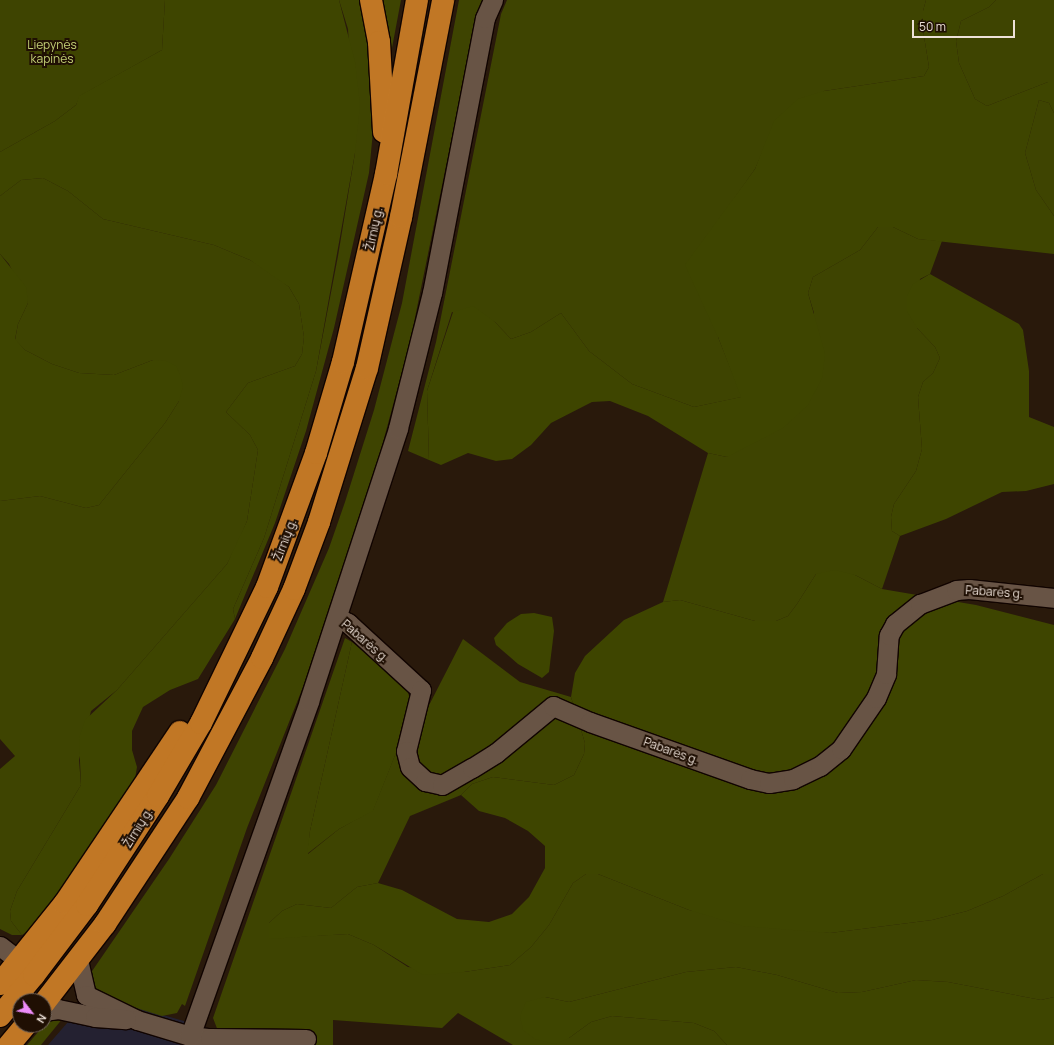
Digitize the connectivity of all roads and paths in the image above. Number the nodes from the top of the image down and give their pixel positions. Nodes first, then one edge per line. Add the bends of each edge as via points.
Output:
1 (371, 0) edge
2 (417, 0) edge
3 (443, 0) edge
4 (493, 0) edge
5 (386, 174) junction
6 (1054, 598) edge
7 (338, 617) junction
8 (238, 652) junction
9 (0, 946) edge
10 (78, 960) junction
11 (19, 961) junction
12 (0, 984) edge
13 (52, 993) edge
14 (52, 1010) edge
15 (0, 1016) edge
16 (137, 1020) junction
17 (19, 1033) edge
18 (190, 1036) junction
19 (306, 1039) dead end
20 (8, 1045) edge

1 - 5 highway via 382,79
2 - 5 highway, Žirnių g.
3 - 10 highway, Žirnių g. via 401,217 367,368 316,530 262,658 224,735 141,872
4 - 7 street via 485,18 432,292 398,428
5 - 8 highway, Žirnių g. via 343,362 316,453 289,532
6 - 7 street, Pabarės g. via 969,589 956,590 920,604 895,624 888,635 886,674 876,698 840,749 820,766 793,779 769,783 750,779 590,722 553,706 496,753 442,786 425,781 410,767 406,751 421,690 348,623
7 - 18 street
8 - 11 highway via 85,875
8 - 15 highway, Žirnių g. via 181,757 117,861 59,944
9 - 11 street
10 - 13 highway, Žirnių g.
10 - 16 street via 86,994
11 - 12 highway
14 - 16 street
16 - 18 street
17 - 20 highway
18 - 19 street

